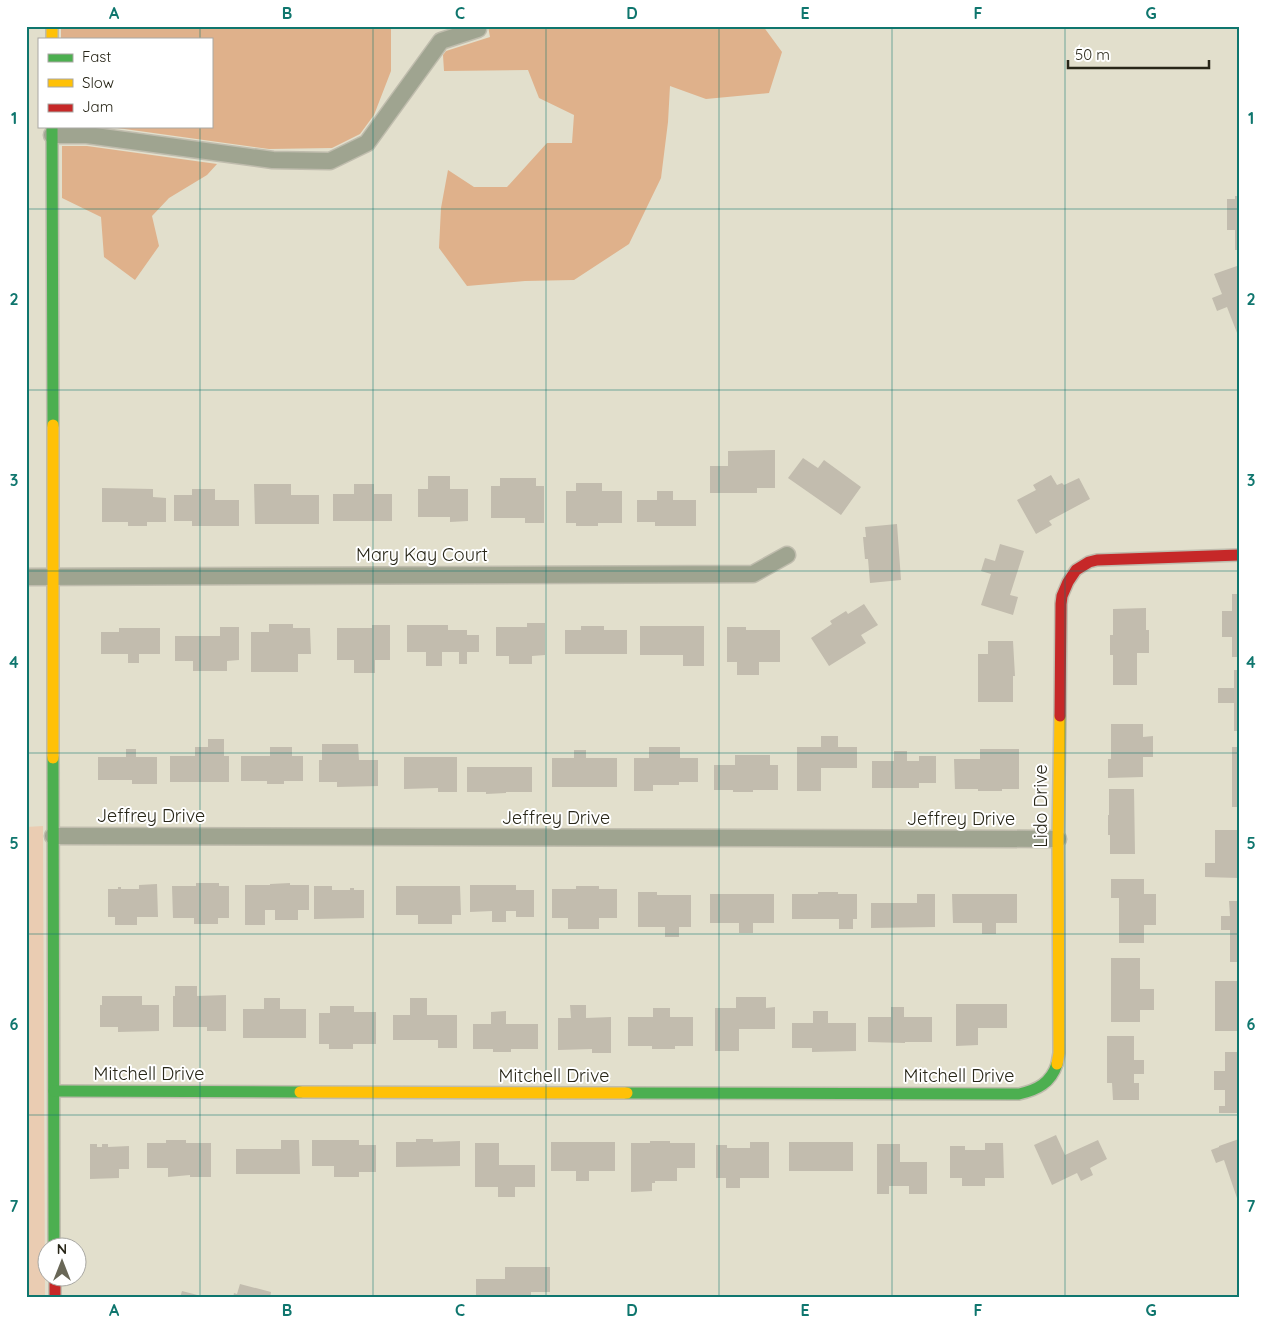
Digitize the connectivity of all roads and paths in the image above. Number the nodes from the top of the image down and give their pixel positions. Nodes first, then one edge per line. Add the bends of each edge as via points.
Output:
1 (478, 29) dead end
2 (52, 131) edge
3 (787, 555) dead end
4 (1239, 555) edge
5 (26, 577) edge
6 (53, 577) junction
7 (53, 836) junction
8 (1058, 839) junction
9 (1050, 1079) joint
10 (54, 1091) junction
11 (54, 1236) edge

1 - 2 street via 441,41 367,143 330,161 273,160
2 - 6 street
3 - 6 street, Mary Kay Court via 753,574
4 - 8 street, Lido Drive via 1108,559 1080,566 1070,576 1060,604
5 - 6 street, Mary Kay Court
6 - 7 street
7 - 8 street, Jeffrey Drive
7 - 10 street
8 - 9 street, Lido Drive via 1059,1053 1056,1070
9 - 10 street, Mitchell Drive via 1032,1091 1019,1094
10 - 11 street

